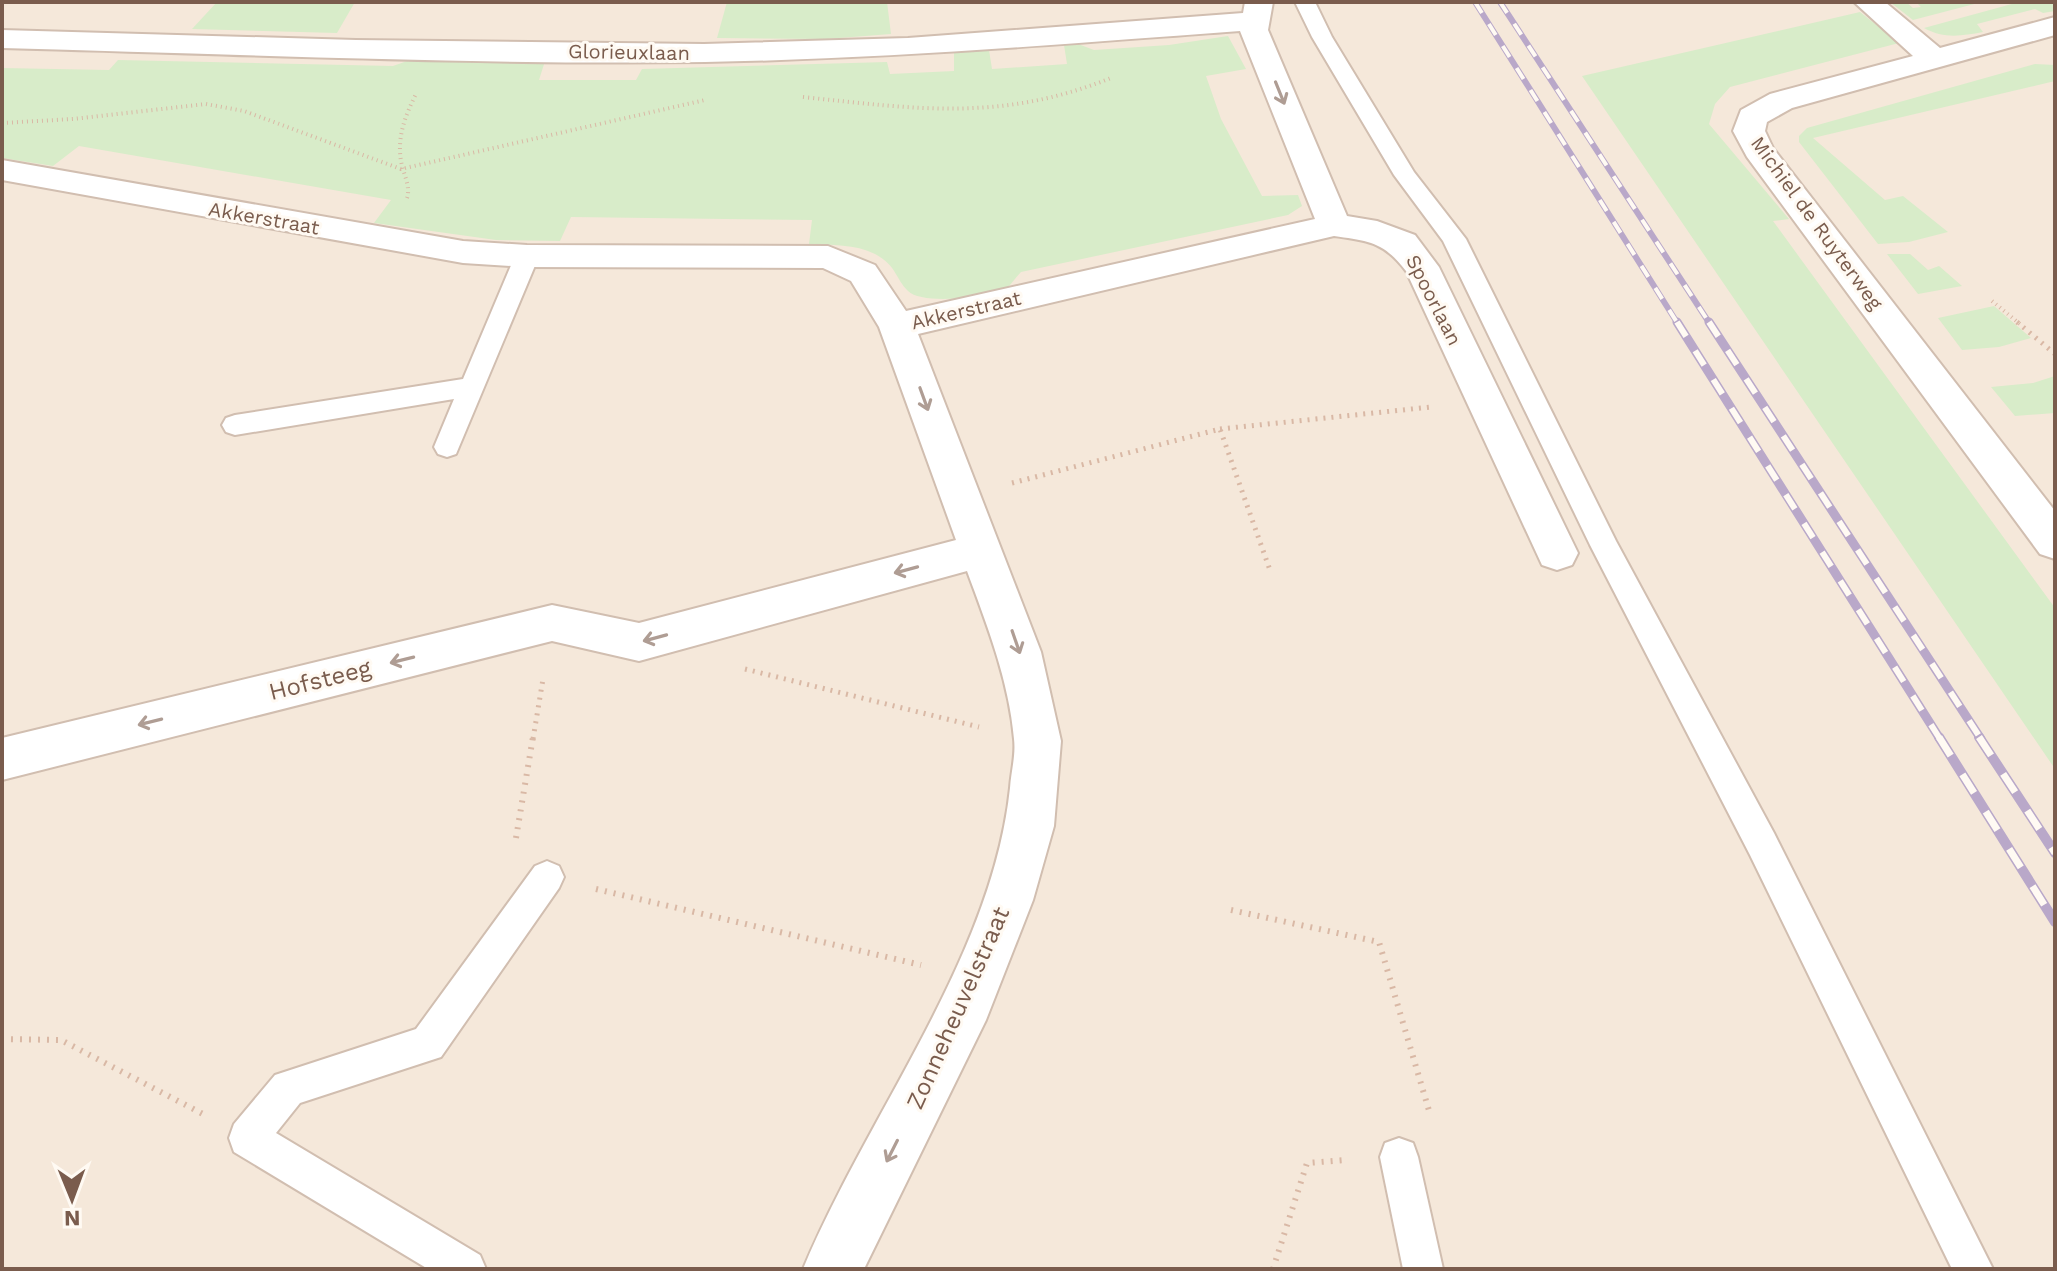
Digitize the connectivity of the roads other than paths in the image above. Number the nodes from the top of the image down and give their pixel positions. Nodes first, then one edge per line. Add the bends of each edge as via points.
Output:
1 (1305, 2) edge
2 (1868, 2) edge
3 (1257, 11) edge
4 (2055, 26) edge
5 (2, 39) edge
6 (1934, 58) junction
7 (2, 170) edge
8 (1334, 225) junction
9 (527, 256) junction
10 (897, 326) junction
11 (471, 387) junction
12 (235, 425) dead end
13 (447, 447) dead end
14 (2055, 542) edge
15 (982, 550) junction
16 (1557, 553) dead end
17 (2, 759) edge
18 (547, 877) road end
19 (1399, 1157) road end
20 (466, 1269) edge
21 (833, 1269) edge
22 (1423, 1269) edge
23 (1973, 1269) edge

1 - 23 lane via 1405,175 1454,239
2 - 6 street
3 - 5 street, Glorieuxlaan via 908,47 704,53
3 -> 8 street via 1254,30
4 - 6 street, Michiel de Ruyterweg
6 - 14 street, Michiel de Ruyterweg via 1781,101 1752,117 1749,131 1758,150
7 - 9 street, Akkerstraat via 386,240
8 - 10 street, Akkerstraat
8 - 16 street, Spoorlaan via 1403,243 1422,267
9 - 10 street, Akkerstraat via 828,257 863,273
9 - 11 lane
10 -> 15 street, Zonneheuvelstraat
11 - 12 lane
11 - 13 lane
15 -> 17 street, Hofsteeg via 639,642 552,623
15 -> 21 street, Zonneheuvelstraat via 1019,652 1038,741 1030,826 977,978
18 - 20 lane via 428,1044 288,1088 248,1138
19 - 22 lane

